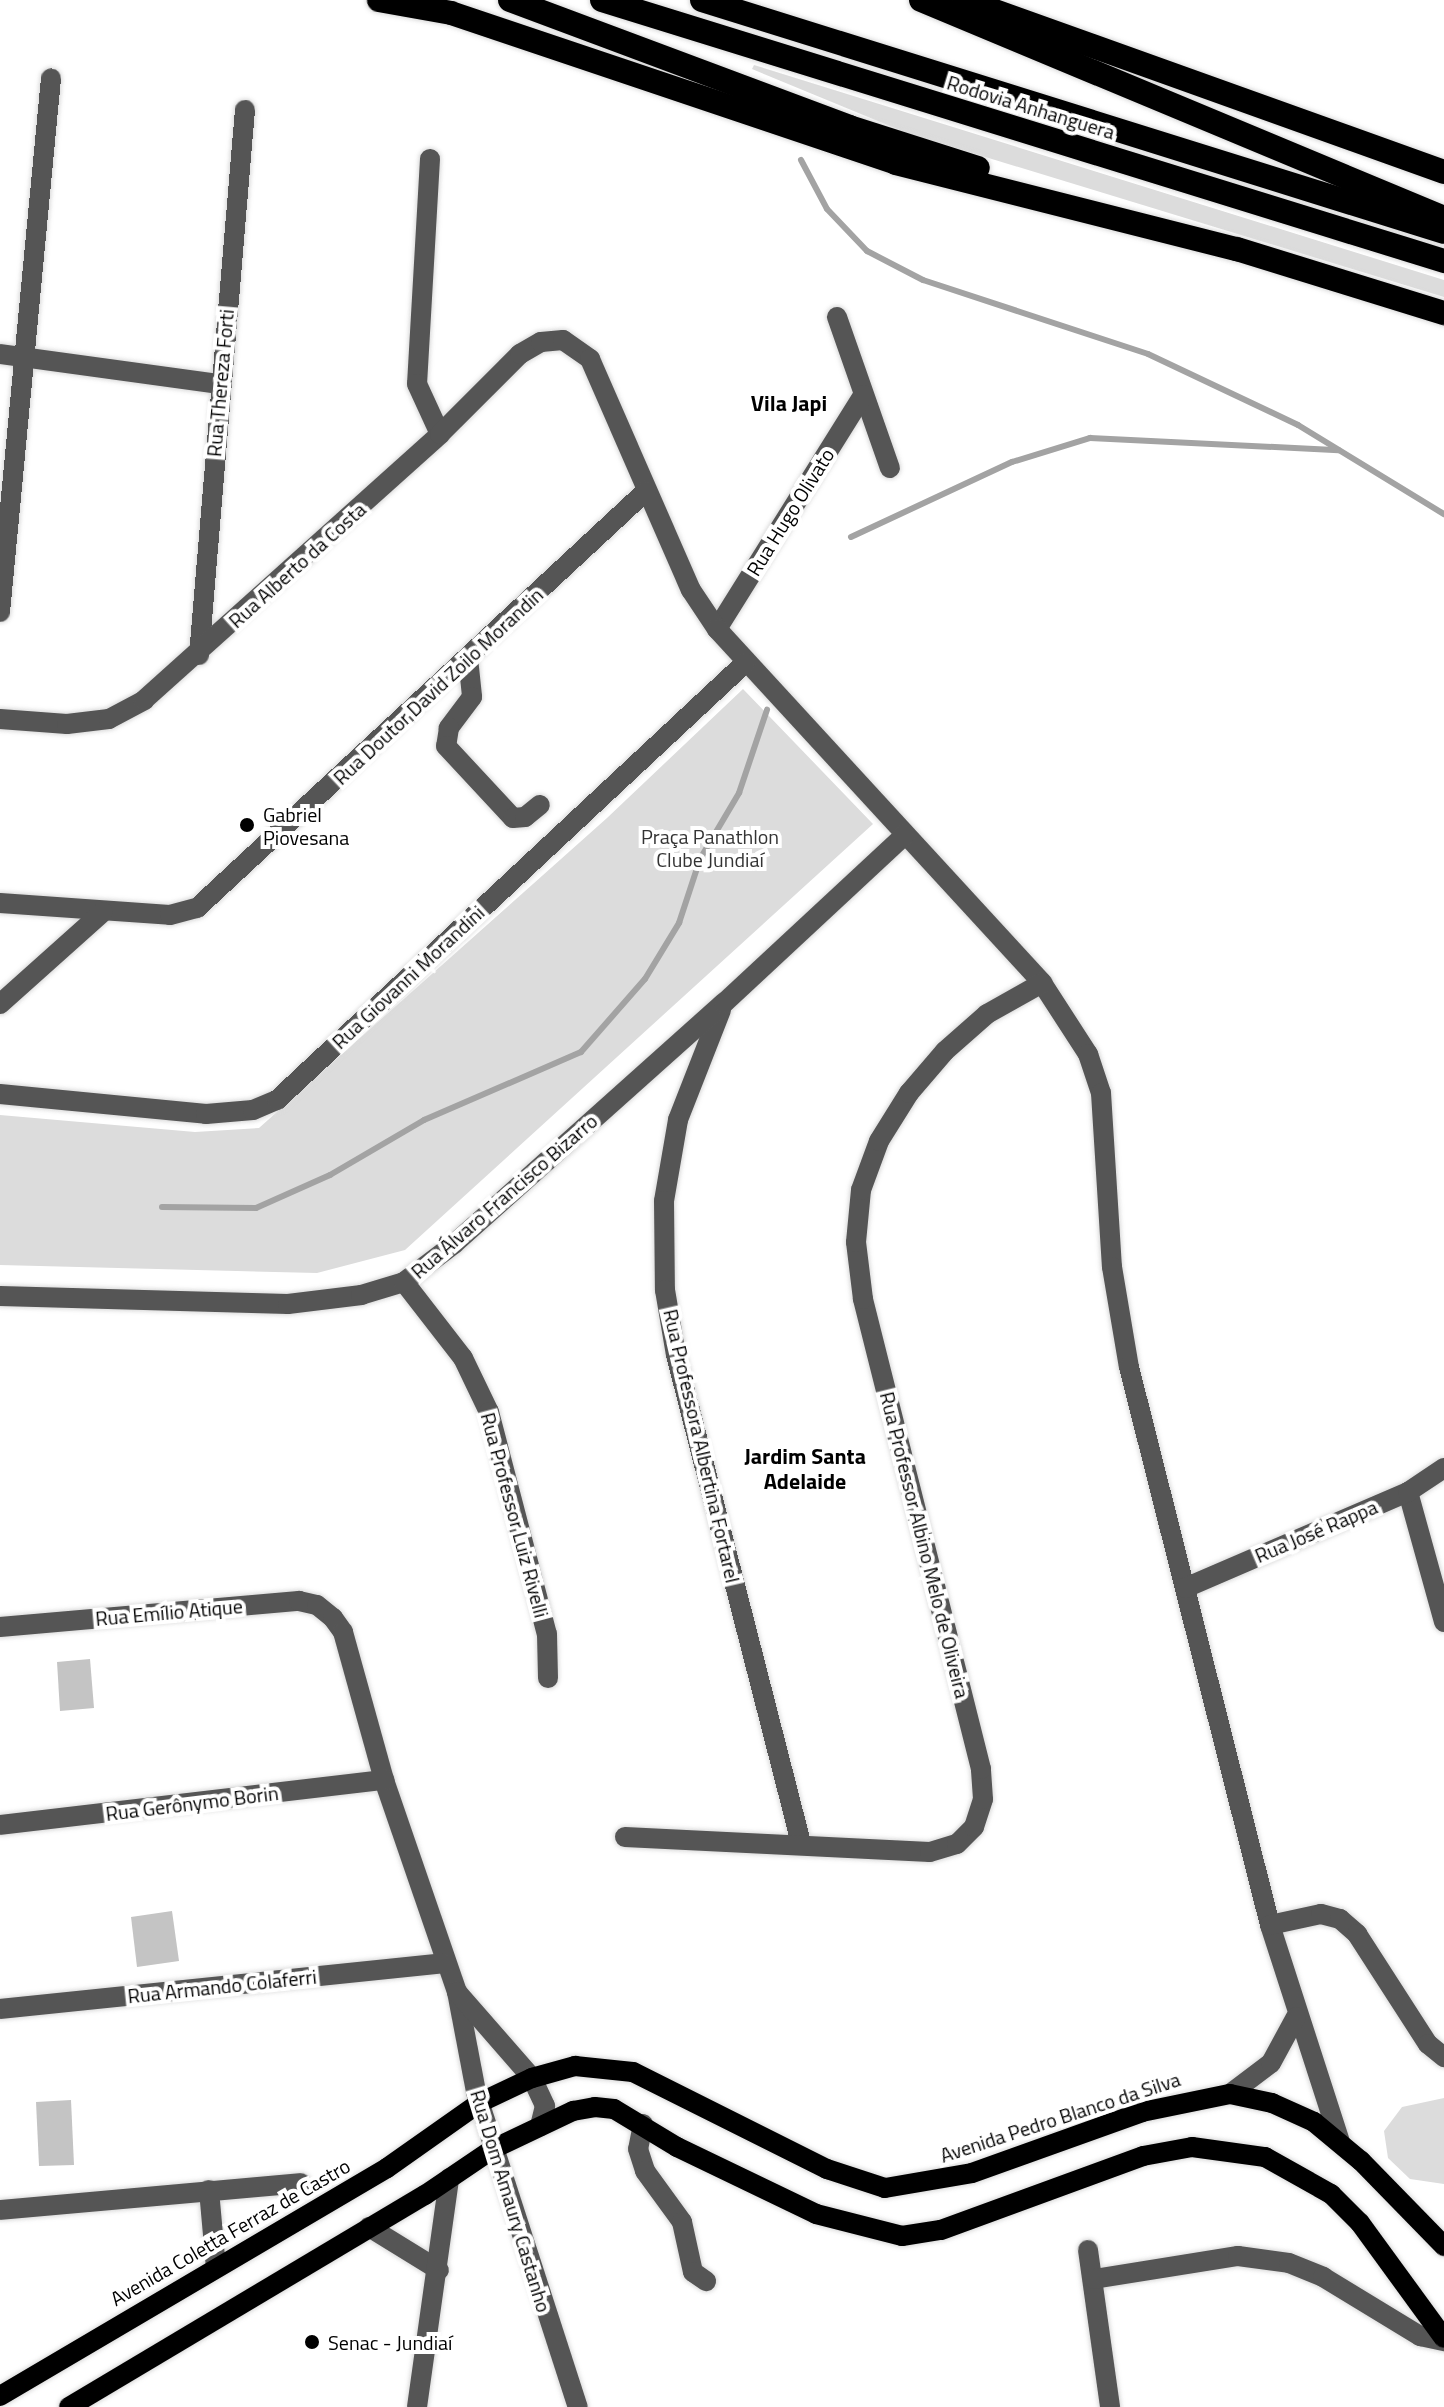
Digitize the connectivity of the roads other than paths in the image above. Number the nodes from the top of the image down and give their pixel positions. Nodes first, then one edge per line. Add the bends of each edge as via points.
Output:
1 (379, 0) edge
2 (510, 0) edge
3 (602, 0) edge
4 (702, 0) edge
5 (921, 0) edge
6 (964, 0) edge
7 (51, 78) dead end
8 (245, 110) dead end
9 (430, 159) dead end
10 (1444, 172) edge
11 (1444, 218) edge
12 (1444, 232) edge
13 (1237, 249) junction
14 (1444, 261) edge
15 (1444, 313) edge
16 (837, 317) dead end
17 (0, 354) edge
18 (23, 355) junction
19 (219, 384) junction
20 (863, 395) junction
21 (440, 434) junction
22 (890, 468) dead end
23 (646, 491) junction
24 (0, 612) edge
25 (717, 629) junction
26 (199, 655) junction
27 (468, 658) junction
28 (745, 663) junction
29 (0, 719) edge
30 (540, 805) dead end
31 (904, 836) junction
32 (0, 903) edge
33 (103, 912) junction
34 (1042, 983) junction
35 (724, 1003) junction
36 (0, 1004) edge
37 (0, 1094) edge
38 (404, 1282) junction
39 (0, 1296) edge
40 (1444, 1468) edge
41 (1408, 1492) junction
42 (1185, 1588) junction
43 (333, 1618) joint
44 (1444, 1622) edge
45 (0, 1627) edge
46 (548, 1678) dead end
47 (384, 1780) junction
48 (0, 1825) edge
49 (625, 1837) dead end
50 (801, 1843) junction
51 (1270, 1925) junction
52 (443, 1963) junction
53 (457, 1992) junction
54 (0, 2009) edge
55 (1296, 2017) junction
56 (1444, 2057) edge
57 (532, 2078) junction
58 (1230, 2094) junction
59 (479, 2103) junction
60 (643, 2124) junction
61 (540, 2126) junction
62 (1340, 2142) junction
63 (493, 2149) junction
64 (449, 2178) junction
65 (301, 2183) dead end
66 (209, 2190) junction
67 (0, 2210) edge
68 (369, 2227) junction
69 (1444, 2246) edge
70 (1088, 2250) dead end
71 (216, 2268) junction
72 (439, 2270) junction
73 (1094, 2279) junction
74 (706, 2281) dead end
75 (1444, 2339) edge
76 (0, 2396) edge
77 (69, 2407) edge
78 (417, 2407) edge
79 (578, 2407) edge
80 (1110, 2407) edge

1 - 13 highway via 451,13 896,163
2 - 13 highway via 849,127
3 - 14 highway, Rodovia Anhanguera
4 - 12 highway, Rodovia Anhanguera
5 - 11 highway
6 - 10 highway
7 - 18 street
8 - 19 street, Rua Thereza Forti
9 - 21 street via 417,384
13 - 15 highway
16 - 20 street
17 - 18 street
18 - 19 street
18 - 24 street
19 - 26 street, Rua Thereza Forti
20 - 22 street
20 - 25 street, Rua Hugo Olivato
21 - 23 street, Rua Alberto da Costa via 520,354 541,342 563,340 590,359
21 - 26 street, Rua Alberto da Costa
23 - 25 street via 691,590
23 - 27 street, Rua Doutor David Zoilo Morandin
25 - 28 street
26 - 29 street, Rua Alberto da Costa via 144,700 109,719 67,724
27 - 30 street via 472,697 449,728 446,746 513,818 525,817
27 - 33 street, Rua Doutor David Zoilo Morandin via 197,908 170,915
28 - 31 street
28 - 37 street, Rua Giovanni Morandini via 277,1100 253,1110 206,1114
31 - 34 street
31 - 35 street, Rua Álvaro Francisco Bizarro
32 - 33 street, Rua Doutor David Zoilo Morandin
33 - 36 street
34 - 42 street via 1088,1054 1101,1093 1112,1267 1129,1367
34 - 50 street, Rua Professor Albino Melo de Oliveira via 987,1014 909,1093 879,1141 861,1190 856,1242 863,1299 981,1769 983,1799 974,1827 957,1844 930,1852
35 - 38 street, Rua Álvaro Francisco Bizarro via 454,1244
35 - 50 street, Rua Professora Albertina Fortarel via 678,1120 664,1201 665,1290 676,1355
38 - 39 street, Rua Álvaro Francisco Bizarro via 361,1295 288,1304
38 - 46 street, Rua Professor Luiz Rivelli via 463,1358 489,1412 547,1634
40 - 41 street, Rua José Rappa
41 - 42 street, Rua José Rappa
41 - 44 street
42 - 51 street
43 - 45 street, Rua Emílio Atique via 317,1605 299,1601
43 - 47 street, Rua Dom Amaury Castanho via 343,1632
47 - 48 street, Rua Gerônymo Borin
47 - 52 street, Rua Dom Amaury Castanho
49 - 50 street, Rua Professor Albino Melo de Oliveira
51 - 55 street
51 - 56 street via 1321,1914 1340,1919 1357,1934 1428,2044
52 - 53 street, Rua Dom Amaury Castanho
52 - 54 street, Rua Armando Colaferri
53 - 57 street, Rua Dom Amaury Castanho
53 - 59 street, Rua Dom Amaury Castanho
55 - 58 street via 1271,2063
55 - 62 street
57 - 58 main road, Avenida Pedro Blanco da Silva via 575,2066 633,2072 827,2169 885,2188 972,2173 1142,2112
57 - 59 main road, Avenida Pedro Blanco da Silva
57 - 61 street, Rua Dom Amaury Castanho via 545,2106
58 - 62 main road, Avenida Pedro Blanco da Silva via 1272,2103
59 - 63 street, Rua Dom Amaury Castanho
59 - 71 main road, Avenida Coletta Ferraz de Castro via 387,2168
60 - 61 main road via 614,2109 595,2107
60 - 74 street via 638,2149 645,2171 682,2222 693,2272
60 - 75 main road via 677,2147 816,2214 874,2233 902,2236 941,2230 1143,2156 1192,2147 1265,2157 1331,2194 1360,2223
61 - 63 main road
62 - 69 main road, Avenida Pedro Blanco da Silva
63 - 64 main road
63 - 79 street, Rua Dom Amaury Castanho
64 - 68 main road
64 - 72 street
65 - 66 street
66 - 67 street
66 - 71 street
68 - 72 street
68 - 77 main road
70 - 73 street
71 - 76 main road, Avenida Coletta Ferraz de Castro
72 - 78 street
73 - 75 street via 1238,2256 1289,2263 1323,2277 1420,2336
73 - 80 street

